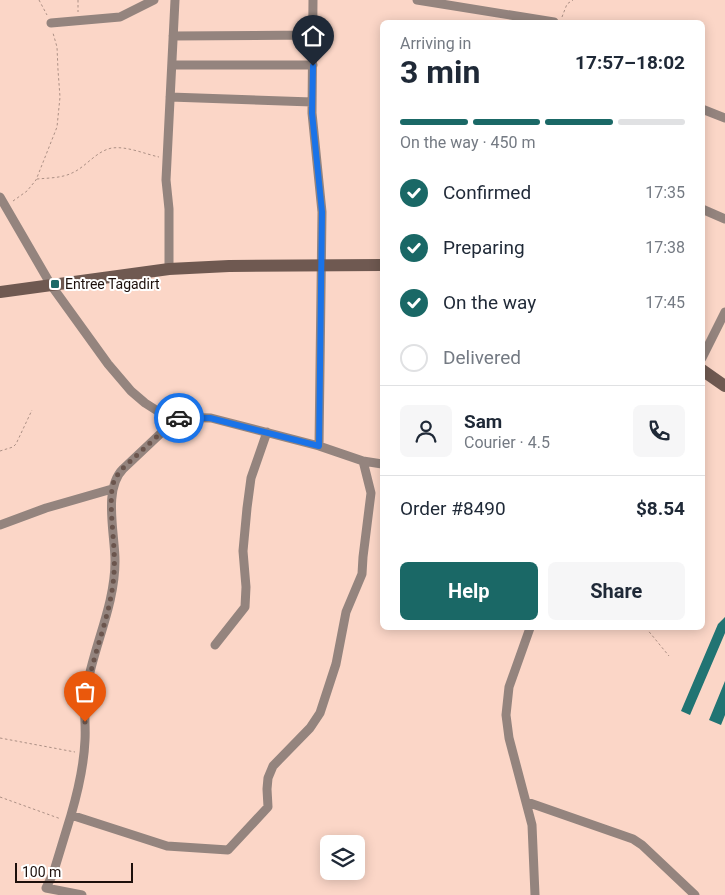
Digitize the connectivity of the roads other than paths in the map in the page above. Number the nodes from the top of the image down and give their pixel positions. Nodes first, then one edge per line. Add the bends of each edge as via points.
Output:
1 (154, 0) edge
2 (175, 0) edge
3 (313, 0) edge
4 (417, 0) edge
5 (542, 20) edge
6 (51, 23) road end
7 (313, 35) junction
8 (173, 36) junction
9 (172, 65) junction
10 (313, 66) junction
11 (170, 97) junction
12 (312, 102) junction
13 (705, 110) edge
14 (725, 118) edge
15 (0, 197) edge
16 (705, 210) edge
17 (725, 219) edge
18 (322, 264) junction
19 (380, 265) edge
20 (169, 269) junction
21 (51, 285) junction
22 (0, 292) edge
23 (725, 312) edge
24 (705, 352) edge
25 (705, 372) edge
26 (725, 386) edge
27 (177, 418) junction
28 (267, 432) junction
29 (319, 446) junction
30 (363, 461) junction
31 (380, 464) edge
32 (112, 489) junction
33 (0, 525) edge
34 (529, 630) edge
35 (215, 645) dead end
36 (526, 802) junction
37 (70, 818) junction
38 (82, 895) edge
39 (535, 895) edge
40 (695, 895) edge

1 - 6 street via 120,17
2 - 8 street
3 - 7 street
4 - 5 street
7 - 8 street
7 - 10 street
8 - 9 street
9 - 10 street
9 - 11 street
10 - 12 street
11 - 12 street
11 - 20 street via 166,180
12 - 18 street via 322,212
13 - 14 street
15 - 21 street
16 - 17 street
18 - 19 street
18 - 20 street
18 - 29 street
20 - 21 street
21 - 22 street
21 - 27 street via 131,391 155,410
23 - 24 street
25 - 26 street
27 - 28 street via 210,418
27 - 32 street via 122,469
28 - 29 street
28 - 35 street via 251,478 247,508 243,551 245,606
29 - 30 street
30 - 31 street
30 - 37 street via 371,493 362,574 346,612 336,664 320,713 273,766 268,778 269,805 266,809 228,850 167,846
32 - 33 street
32 - 37 street via 114,574 86,691 84,754
34 - 36 street via 509,686 506,715
36 - 39 street via 534,840
36 - 40 street via 633,840
37 - 38 street via 46,888

